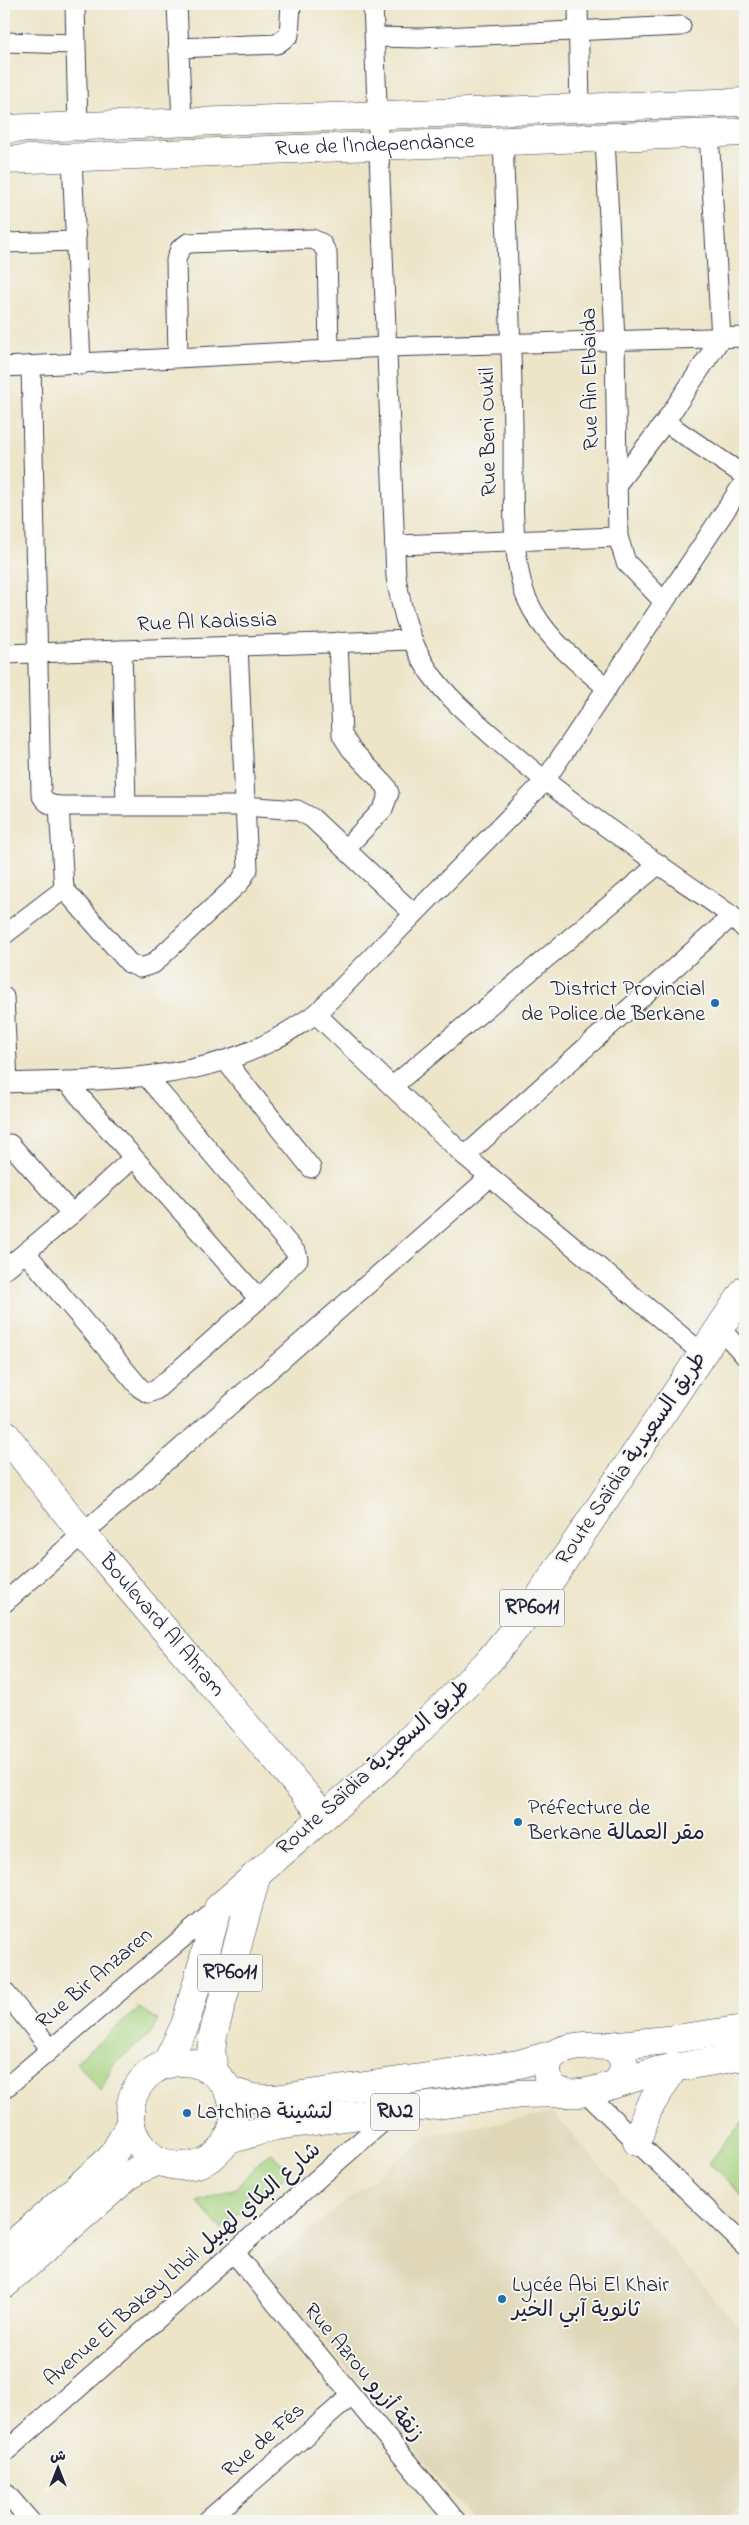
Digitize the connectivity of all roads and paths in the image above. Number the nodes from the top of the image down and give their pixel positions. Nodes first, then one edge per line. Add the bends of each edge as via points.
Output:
1 (75, 4) edge
2 (177, 4) edge
3 (291, 4) edge
4 (374, 4) edge
5 (578, 4) edge
6 (681, 26) dead end
7 (579, 30) junction
8 (374, 37) junction
9 (4, 42) edge
10 (75, 44) junction
11 (178, 48) junction
12 (745, 102) edge
13 (580, 109) junction
14 (377, 116) junction
15 (182, 123) junction
16 (78, 126) junction
17 (4, 129) edge
18 (745, 132) edge
19 (709, 134) junction
20 (604, 138) junction
21 (503, 142) junction
22 (378, 147) junction
23 (72, 157) junction
24 (4, 160) edge
25 (76, 241) junction
26 (4, 243) edge
27 (745, 337) edge
28 (720, 338) junction
29 (615, 340) junction
30 (511, 342) junction
31 (386, 347) junction
32 (329, 350) junction
33 (178, 357) junction
34 (80, 364) junction
35 (31, 366) junction
36 (4, 367) edge
37 (665, 422) junction
38 (745, 476) edge
39 (745, 481) edge
40 (617, 484) junction
41 (618, 537) junction
42 (515, 540) junction
43 (395, 544) junction
44 (664, 602) junction
45 (412, 640) junction
46 (338, 642) junction
47 (238, 646) junction
48 (122, 650) junction
49 (36, 653) junction
50 (4, 654) edge
51 (607, 688) junction
52 (544, 782) junction
53 (59, 806) junction
54 (126, 806) junction
55 (246, 806) junction
56 (346, 848) junction
57 (659, 864) junction
58 (64, 889) junction
59 (414, 914) junction
60 (732, 916) junction
61 (745, 929) edge
62 (4, 935) edge
63 (4, 997) edge
64 (316, 1014) junction
65 (225, 1060) junction
66 (147, 1077) junction
67 (66, 1081) junction
68 (6, 1083) edge
69 (394, 1085) junction
70 (10, 1144) dead end
71 (466, 1156) junction
72 (133, 1158) junction
73 (311, 1168) dead end
74 (490, 1177) junction
75 (72, 1214) junction
76 (26, 1253) junction
77 (4, 1270) edge
78 (745, 1290) edge
79 (258, 1299) junction
80 (720, 1328) junction
81 (703, 1354) junction
82 (745, 1356) edge
83 (4, 1433) edge
84 (83, 1534) junction
85 (4, 1603) edge
86 (324, 1816) junction
87 (257, 1874) junction
88 (218, 1908) junction
89 (4, 1991) edge
90 (745, 2029) edge
91 (610, 2046) junction
92 (50, 2048) junction
93 (554, 2054) junction
94 (745, 2056) edge
95 (166, 2064) junction
96 (675, 2066) junction
97 (222, 2082) junction
98 (615, 2084) junction
99 (4, 2089) edge
100 (575, 2092) junction
101 (394, 2112) junction
102 (130, 2121) junction
103 (226, 2141) junction
104 (637, 2142) junction
105 (160, 2161) junction
106 (745, 2246) edge
107 (4, 2252) edge
108 (234, 2253) junction
109 (4, 2285) edge
110 (351, 2396) junction
111 (4, 2454) edge
112 (4, 2491) edge
113 (30, 2521) edge
114 (207, 2521) edge
115 (456, 2521) edge

1 - 10 street
2 - 11 street
3 - 11 street via 289,35 277,44
4 - 8 street
5 - 7 street
6 - 7 street
7 - 8 street via 420,38
7 - 13 street
8 - 14 street
9 - 10 street
10 - 16 street
11 - 15 street
12 - 13 main road, Rue de l'Independance
13 - 14 main road, Rue de l'Independance
14 - 15 main road, Rue de l'Independance
14 - 22 street
15 - 16 main road, Rue de l'Independance
16 - 17 main road, Rue de l'Independance
18 - 19 main road, Rue de l'Independance
19 - 20 main road, Rue de l'Independance
19 - 28 street
20 - 21 main road, Rue de l'Independance
20 - 29 street, Rue Ain Elbaida
21 - 22 main road, Rue de l'Independance
21 - 30 street, Rue Beni Oukil
22 - 23 main road, Rue de l'Independance
22 - 31 street
23 - 24 main road, Rue de l'Independance
23 - 25 street
25 - 26 street
25 - 34 street
27 - 28 street
28 - 29 street
28 - 37 street
29 - 30 street
29 - 40 street, Rue Ain Elbaida
30 - 31 street
30 - 42 street, Rue Beni Oukil
31 - 32 street
31 - 43 street
32 - 33 street
32 - 33 street via 327,253 320,243 312,239 188,243 180,249 176,260
33 - 34 street
34 - 35 street
35 - 36 street
35 - 49 street
37 - 38 street
37 - 40 street
39 - 44 street
40 - 41 street, Rue Ain Elbaida
41 - 42 street
41 - 44 street, Rue Ain Elbaida via 626,562
42 - 43 street
42 - 51 street, Rue Beni Oukil via 520,582 536,617 550,638
43 - 45 street via 400,602
44 - 51 street
45 - 46 street, Rue Al Kadissia
45 - 52 street via 430,672 452,700
46 - 47 street, Rue Al Kadissia
46 - 56 street via 342,735 389,793 383,809
47 - 48 street, Rue Al Kadissia
47 - 55 street
48 - 49 street, Rue Al Kadissia
48 - 54 street
49 - 50 street, Rue Al Kadissia
49 - 53 street via 41,794 46,803
51 - 52 street
52 - 57 street
52 - 59 street
53 - 54 street
53 - 58 street
54 - 55 street
55 - 56 street via 304,813
55 - 58 street via 248,863 244,876 147,967 140,968 129,962
56 - 59 street
57 - 60 street
57 - 69 street
58 - 62 street
59 - 64 street
60 - 61 street
60 - 71 street
63 - 68 street
64 - 65 street via 270,1042
64 - 69 street
65 - 66 street
65 - 73 street
66 - 67 street
66 - 79 street via 297,1254 295,1264
67 - 68 street
67 - 72 street
69 - 71 street
70 - 75 street
71 - 74 street
72 - 75 street
72 - 79 street
74 - 81 street
74 - 84 street
75 - 76 street
76 - 77 street
76 - 79 street via 140,1388 148,1393 156,1390
78 - 80 main road, Route Saïdia طريق السعيدية / RP6011
80 - 81 main road, Route Saïdia طريق السعيدية / RP6011
80 - 82 street
81 - 86 main road, Route Saïdia طريق السعيدية / RP6011 via 510,1636 463,1689 387,1762
83 - 84 main road, Boulevard Al Ahram
84 - 85 street
84 - 86 main road, Boulevard Al Ahram
86 - 87 main road, Route Saïdia طريق السعيدية / RP6011
87 - 88 main road, Route Saïdia طريق السعيدية / RP6011
87 - 97 main road, Route Saïdia طريق السعيدية / RP6011 via 213,2035 211,2054
88 - 92 street, Rue Bir Anzaren
88 - 95 main road, RP6011 via 185,2025
89 - 92 street
90 - 91 main road, RN2
91 - 93 main road, RN2 via 568,2048
91 - 98 main road via 620,2053 624,2065 624,2073
92 - 99 street, Rue Bir Anzaren
93 - 97 main road, RN2 via 519,2064 274,2099 252,2098
93 - 100 main road via 547,2074 553,2087
94 - 96 main road, RN2
95 - 97 main road, RN2 via 187,2062 202,2066
95 - 102 main road, RN2 via 147,2074 137,2086 131,2100
96 - 98 main road, RN2
96 - 104 main road via 652,2102
97 - 103 main road, RN2 via 232,2100 234,2121
98 - 100 main road, RN2
100 - 101 main road, RN2 via 521,2094
100 - 104 street
101 - 103 main road, RN2 via 276,2126
101 - 108 street, Avenue El Bakay Lhbil شارع البكاي لهبيل
102 - 105 main road, RN2 via 132,2132 143,2149
102 - 107 main road, RN2 via 110,2158
103 - 105 main road, RN2 via 211,2156 192,2165
104 - 106 street
105 - 109 main road via 137,2170
108 - 110 street, Rue Azrou زنقة أزرو
108 - 111 street, Avenue El Bakay Lhbil شارع البكاي لهبيل
110 - 114 street, Rue de Fés
110 - 115 street, Rue Azrou زنقة أزرو
112 - 113 street

